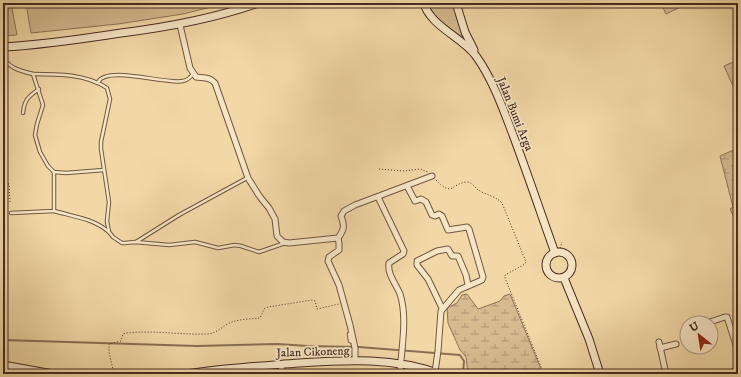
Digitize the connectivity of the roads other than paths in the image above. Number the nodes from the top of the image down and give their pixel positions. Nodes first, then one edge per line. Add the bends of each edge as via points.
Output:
1 (258, 3) edge
2 (424, 3) edge
3 (456, 3) edge
4 (180, 25) junction
5 (3, 47) edge
6 (476, 56) junction
7 (3, 58) edge
8 (34, 74) junction
9 (193, 74) junction
10 (98, 82) junction
11 (39, 89) junction
12 (23, 113) dead end
13 (104, 170) junction
14 (54, 172) junction
15 (432, 176) road end
16 (248, 178) junction
17 (408, 186) junction
18 (378, 197) junction
19 (54, 211) junction
20 (11, 213) dead end
21 (109, 232) junction
22 (338, 238) junction
23 (135, 242) junction
24 (287, 242) junction
25 (557, 252) junction
26 (564, 278) junction
27 (468, 285) junction
28 (442, 308) junction
29 (719, 319) edge
30 (349, 334) dead end
31 (658, 342) dead end
32 (676, 344) dead end
33 (354, 345) junction
34 (660, 348) junction
35 (738, 351) edge
36 (355, 361) junction
37 (400, 363) junction
38 (281, 364) junction
39 (4, 365) edge
40 (738, 371) edge
41 (438, 373) edge
42 (5, 374) edge
43 (53, 374) edge
44 (187, 374) edge
45 (282, 374) edge
46 (400, 374) edge
47 (600, 374) edge
48 (666, 374) edge
49 (730, 374) edge

1 - 4 street
2 - 6 street, Jalan Bumi Arga via 432,17 470,48
3 - 6 street
4 - 5 street via 57,43
4 - 9 street
6 - 25 street, Jalan Bumi Arga via 501,104
7 - 8 lane via 8,65 17,70
8 - 10 lane via 55,74
8 - 11 lane
9 - 10 lane via 189,79 179,82 134,76 111,76
9 - 16 street via 196,77 209,78 215,83
10 - 13 lane via 107,88 110,99 101,142
11 - 12 lane via 27,98
11 - 14 lane via 42,105 35,135 43,159
13 - 14 lane
13 - 21 lane via 109,202
14 - 19 lane
15 - 17 street
16 - 23 lane
16 - 24 street via 275,219 277,236 283,242
17 - 18 street
17 - 27 street via 413,199 426,202 432,215 440,214 448,230 463,227 469,229 484,278
18 - 22 street via 344,211 341,216 344,229
18 - 37 street via 404,251 389,263 388,268 402,302
19 - 20 lane
19 - 21 lane via 85,218
21 - 23 lane via 122,243
22 - 24 street
22 - 33 street via 338,250 328,261 339,284
23 - 24 lane via 169,245 195,242 218,248 235,245 259,252
25 - 26 street via 567,254 572,261 572,270
25 - 26 street via 547,260 546,268 554,278
26 - 47 street
27 - 28 street via 459,290
27 - 28 street via 458,256 452,256 448,249 437,251 417,261
28 - 41 street
29 - 35 street via 727,317
30 - 33 lane
31 - 34 street
32 - 34 street
33 - 36 street
34 - 48 street
36 - 37 street, Jalan Cikoneng
36 - 38 street, Jalan Cikoneng
37 - 41 street, Jalan Cikoneng
37 - 46 street
38 - 44 street, Jalan Cikoneng
38 - 45 street
39 - 42 lane
39 - 43 street
40 - 49 street

